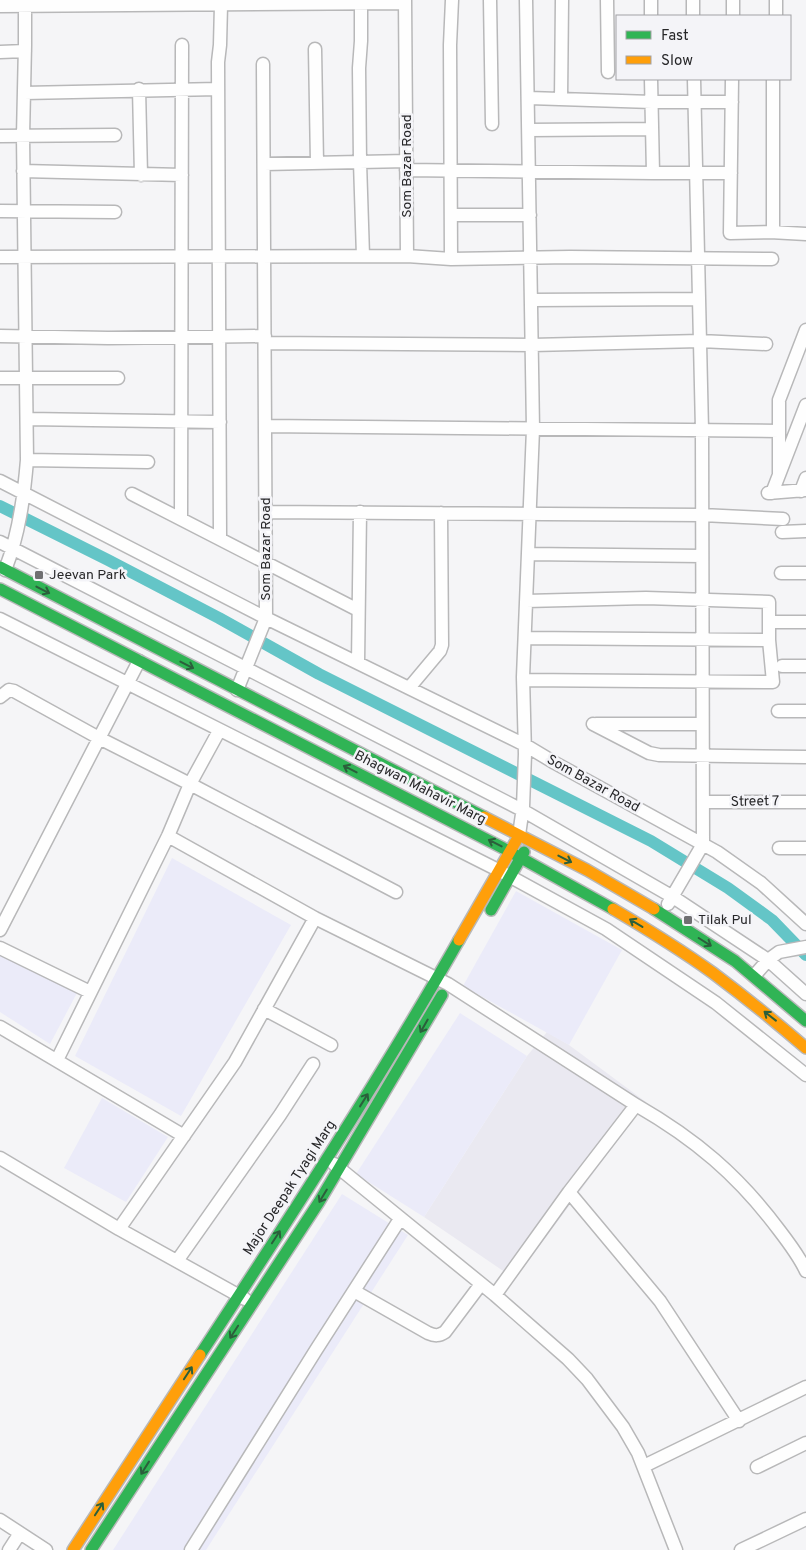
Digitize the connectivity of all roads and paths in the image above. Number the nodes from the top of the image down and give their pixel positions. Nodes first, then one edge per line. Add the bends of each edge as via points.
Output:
1 (452, 0) edge
2 (490, 0) edge
3 (526, 0) edge
4 (562, 0) edge
5 (607, 0) edge
6 (651, 0) edge
7 (693, 0) edge
8 (733, 0) edge
9 (776, 0) edge
10 (405, 1) edge
11 (25, 3) edge
12 (361, 3) junction
13 (221, 5) junction
14 (0, 6) edge
15 (651, 15) edge
16 (693, 15) edge
17 (733, 15) edge
18 (776, 15) edge
19 (182, 45) dead end
20 (315, 49) dead end
21 (25, 51) junction
22 (0, 52) edge
23 (263, 64) dead end
24 (608, 72) dead end
25 (652, 80) edge
26 (694, 80) edge
27 (732, 80) edge
28 (774, 80) edge
29 (139, 89) junction
30 (182, 89) junction
31 (218, 89) junction
32 (24, 93) junction
33 (529, 98) junction
34 (561, 99) junction
35 (652, 102) junction
36 (732, 102) junction
37 (694, 103) junction
38 (492, 124) dead end
39 (652, 129) junction
40 (529, 130) junction
41 (115, 135) dead end
42 (0, 136) edge
43 (23, 136) junction
44 (360, 162) junction
45 (317, 163) junction
46 (264, 164) junction
47 (406, 165) junction
48 (451, 170) junction
49 (24, 171) junction
50 (530, 172) junction
51 (696, 173) junction
52 (731, 173) junction
53 (653, 174) junction
54 (141, 175) junction
55 (182, 175) junction
56 (25, 210) junction
57 (0, 211) edge
58 (115, 212) dead end
59 (530, 214) junction
60 (451, 215) junction
61 (773, 232) junction
62 (806, 234) edge
63 (25, 256) junction
64 (264, 256) junction
65 (363, 256) junction
66 (407, 256) junction
67 (0, 257) edge
68 (182, 257) junction
69 (219, 257) junction
70 (531, 258) junction
71 (698, 258) junction
72 (451, 259) junction
73 (772, 259) dead end
74 (699, 299) junction
75 (532, 300) junction
76 (806, 330) edge
77 (0, 336) edge
78 (27, 336) junction
79 (219, 336) junction
80 (181, 337) junction
81 (265, 340) junction
82 (700, 341) junction
83 (766, 344) dead end
84 (532, 345) junction
85 (0, 378) edge
86 (118, 378) dead end
87 (28, 379) junction
88 (806, 405) edge
89 (28, 419) junction
90 (181, 421) junction
91 (220, 422) junction
92 (265, 426) junction
93 (533, 428) junction
94 (702, 430) junction
95 (779, 431) junction
96 (27, 460) junction
97 (148, 462) dead end
98 (779, 474) junction
99 (806, 478) edge
100 (0, 481) edge
101 (804, 491) edge
102 (132, 494) dead end
103 (24, 500) junction
104 (266, 512) junction
105 (360, 512) junction
106 (441, 513) junction
107 (529, 513) junction
108 (702, 516) junction
109 (181, 519) junction
110 (806, 531) edge
111 (220, 538) junction
112 (0, 542) edge
113 (14, 549) junction
114 (528, 554) junction
115 (702, 556) junction
116 (266, 561) junction
117 (2, 568) edge
118 (781, 573) dead end
119 (806, 573) edge
120 (0, 589) edge
121 (702, 600) junction
122 (526, 601) junction
123 (358, 610) junction
124 (0, 619) edge
125 (265, 621) junction
126 (768, 622) junction
127 (806, 622) edge
128 (524, 638) junction
129 (702, 640) junction
130 (769, 640) junction
131 (139, 661) junction
132 (358, 663) junction
133 (782, 666) dead end
134 (806, 666) edge
135 (245, 669) junction
136 (523, 680) junction
137 (702, 682) junction
138 (127, 684) junction
139 (409, 688) junction
140 (237, 690) junction
141 (0, 697) edge
142 (778, 711) dead end
143 (806, 711) edge
144 (702, 724) junction
145 (219, 730) junction
146 (99, 738) junction
147 (525, 749) junction
148 (702, 756) junction
149 (806, 756) edge
150 (190, 784) junction
151 (703, 802) junction
152 (806, 802) edge
153 (522, 810) junction
154 (168, 836) junction
155 (525, 838) junction
156 (700, 848) junction
157 (779, 848) dead end
158 (806, 848) edge
159 (516, 854) junction
160 (505, 874) junction
161 (396, 892) dead end
162 (672, 897) junction
163 (662, 915) junction
164 (315, 918) junction
165 (483, 923) dead end
166 (806, 924) edge
167 (0, 930) edge
168 (806, 947) edge
169 (0, 948) edge
170 (768, 960) junction
171 (754, 976) junction
172 (446, 980) junction
173 (90, 992) junction
174 (806, 994) edge
175 (264, 1009) junction
176 (806, 1021) edge
177 (0, 1027) edge
178 (331, 1044) dead end
179 (806, 1048) edge
180 (57, 1060) junction
181 (313, 1064) dead end
182 (806, 1075) edge
183 (636, 1105) junction
184 (184, 1136) junction
185 (0, 1158) edge
186 (328, 1158) junction
187 (339, 1169) junction
188 (569, 1192) junction
189 (400, 1219) junction
190 (118, 1228) junction
191 (177, 1261) junction
192 (806, 1272) edge
193 (481, 1284) junction
194 (354, 1291) junction
195 (238, 1295) junction
196 (495, 1295) junction
197 (253, 1304) junction
198 (806, 1387) edge
199 (739, 1421) junction
200 (806, 1443) edge
201 (644, 1466) junction
202 (757, 1467) dead end
203 (806, 1519) edge
204 (0, 1520) edge
205 (20, 1533) junction
206 (9, 1550) edge
207 (46, 1550) edge
208 (73, 1550) edge
209 (91, 1550) edge
210 (191, 1550) edge
211 (676, 1550) edge
212 (740, 1550) edge

1 - 48 street
2 - 38 street
3 - 33 street
4 - 34 street
5 - 24 street
6 - 15 street
7 - 16 street
8 - 17 street
9 - 18 street
10 - 12 street
10 - 47 street, Som Bazar Road
11 - 13 street
11 - 14 street
11 - 21 street
12 - 13 street
12 - 44 street
13 - 31 street
19 - 30 street
20 - 45 street
21 - 22 street
21 - 32 street
23 - 46 street, Som Bazar Road
25 - 35 street
26 - 37 street
27 - 36 street
28 - 61 street
29 - 30 street
29 - 32 street
29 - 54 street
30 - 31 street
30 - 55 street
31 - 69 street
32 - 43 street
33 - 34 street
33 - 40 street
34 - 35 street
35 - 37 street
35 - 39 street
36 - 37 street
36 - 52 street
37 - 51 street
39 - 40 street
39 - 53 street
40 - 50 street
41 - 43 street
42 - 43 street
43 - 49 street
44 - 45 street
44 - 47 street
44 - 65 street
45 - 46 street
46 - 64 street, Som Bazar Road
47 - 48 street
47 - 66 street, Som Bazar Road
48 - 50 street
48 - 60 street
49 - 54 street
49 - 56 street
50 - 53 street
50 - 59 street
51 - 52 street
51 - 53 street
51 - 71 street
52 - 61 street via 730,233
54 - 55 street
55 - 68 street
56 - 57 street
56 - 58 street
56 - 63 street
59 - 60 street
59 - 70 street
60 - 72 street
61 - 62 street
63 - 67 street
63 - 68 street
63 - 78 street
64 - 65 street
64 - 69 street
64 - 81 street, Som Bazar Road
65 - 66 street
66 - 72 street
68 - 69 street
68 - 80 street
69 - 79 street
70 - 71 street
70 - 72 street
70 - 75 street
71 - 73 street
71 - 74 street
74 - 75 street
74 - 82 street
75 - 84 street
76 - 95 street via 779,400
77 - 78 street
78 - 80 street
78 - 87 street
79 - 80 street
79 - 81 street
79 - 91 street
80 - 90 street
81 - 84 street
81 - 92 street, Som Bazar Road
82 - 83 street
82 - 84 street
82 - 94 street
84 - 93 street
85 - 87 street
86 - 87 street
87 - 89 street
88 - 98 street
89 - 90 street
89 - 96 street
90 - 91 street
90 - 109 street
91 - 111 street
92 - 93 street
92 - 104 street, Som Bazar Road
93 - 94 street
93 - 107 street
94 - 95 street
94 - 108 street
95 - 98 street
96 - 97 street
96 - 103 street
98 - 101 street via 770,493
99 - 101 street
100 - 103 street
102 - 109 street
103 - 113 street
103 - 125 street
104 - 105 street
104 - 116 street, Som Bazar Road
105 - 106 street
105 - 123 street
106 - 107 street
106 - 139 street via 442,645
107 - 108 street
107 - 114 street
108 - 110 street
108 - 115 street
109 - 111 street
111 - 116 street
112 - 113 street
113 - 117 street
113 - 135 street
114 - 115 street
114 - 122 street
115 - 121 street
116 - 123 street
116 - 125 street, Som Bazar Road
117 -> 140 main road, Bhagwan Mahavir Marg
118 - 119 street
120 - 131 main road, Bhagwan Mahavir Marg
121 - 122 street
121 - 126 street via 770,602
121 - 129 street
122 - 128 street
123 - 132 street
124 - 138 street
125 - 132 street, Som Bazar Road
125 - 135 street
126 - 127 street
126 - 130 street
128 - 129 street
128 - 136 street
129 - 130 street
129 - 137 street
130 - 137 street via 773,682
131 - 138 street
159 -> 131 main road, Bhagwan Mahavir Marg
132 - 139 street, Som Bazar Road
133 - 134 street
135 - 140 street
135 - 153 street
136 - 137 street
136 - 147 street
137 - 144 street
138 - 145 street
138 - 146 street
139 - 147 street, Som Bazar Road
140 - 155 main road, Bhagwan Mahavir Marg
141 - 146 street via 9,690 14,691
142 - 143 street
144 - 148 street
144 - 148 street via 593,724 649,753
145 - 150 street
145 - 160 street
146 - 150 street
146 - 167 street
147 - 153 street
147 - 156 street, Som Bazar Road via 555,763
148 - 149 street
148 - 151 street
150 - 154 street
150 - 161 street
151 - 152 street, Street 7
151 - 156 street
153 - 155 street
153 - 162 street
154 - 164 street
154 - 173 street
155 - 159 main road, Major Deepak Tyagi Marg
155 -> 163 main road, Bhagwan Mahavir Marg via 588,870
156 - 162 street
156 - 166 street, Som Bazar Road via 761,883
157 - 158 street
159 - 160 main road, Major Deepak Tyagi Marg
179 -> 159 main road, Bhagwan Mahavir Marg via 720,977 638,924
160 - 165 main road, Major Deepak Tyagi Marg
160 - 172 main road, Major Deepak Tyagi Marg
160 - 182 street via 606,929 671,972 716,1003
162 - 163 street
162 - 170 street
163 -> 171 main road, Bhagwan Mahavir Marg
164 - 172 street
164 - 175 street
168 - 170 street via 779,952
169 - 173 street
170 - 171 street
170 - 174 street
171 - 176 main road, Bhagwan Mahavir Marg
172 - 183 street
186 -> 172 main road, Major Deepak Tyagi Marg
172 -> 187 main road, Major Deepak Tyagi Marg
173 - 180 street
175 - 178 street
175 - 184 street via 235,1062
177 - 180 street
180 - 184 street
181 - 191 street
183 - 188 street
183 - 192 street via 701,1147 736,1179 767,1214
184 - 190 street
185 - 190 street
186 - 187 street
195 -> 186 main road, Major Deepak Tyagi Marg
187 - 189 street
187 -> 197 main road, Major Deepak Tyagi Marg
188 - 196 street
188 - 199 street via 652,1290
189 - 193 street
189 - 194 street
190 - 191 street
191 - 195 street
193 - 194 street via 440,1335 428,1333
193 - 196 street
194 - 210 street
195 - 197 street
208 -> 195 main road, Major Deepak Tyagi Marg
196 - 201 street via 587,1379 623,1427
197 -> 209 main road, Major Deepak Tyagi Marg
198 - 199 street
199 - 201 street
200 - 202 street
201 - 211 street
203 - 212 street
204 - 205 street
205 - 206 street
205 - 207 street

